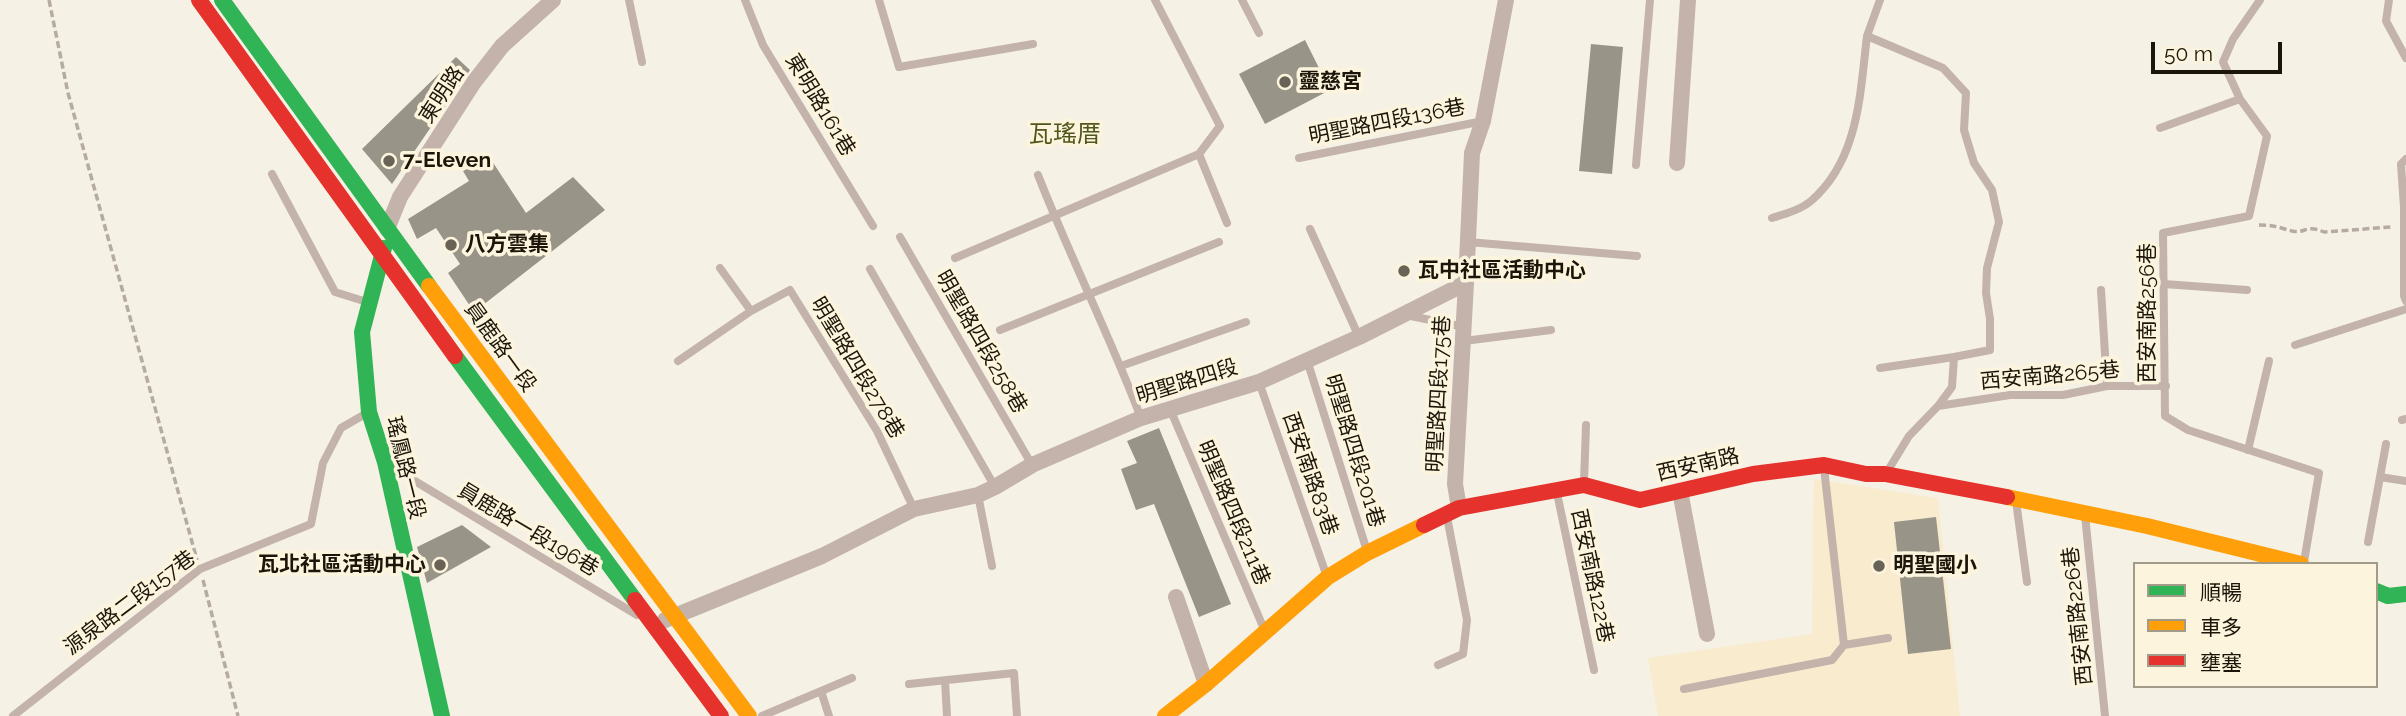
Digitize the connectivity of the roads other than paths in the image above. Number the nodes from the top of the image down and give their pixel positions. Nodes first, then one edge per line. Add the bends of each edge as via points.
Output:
1 (199, 0) edge
2 (222, 0) edge
3 (553, 0) edge
4 (629, 0) edge
5 (745, 0) edge
6 (879, 0) edge
7 (1155, 0) edge
8 (1242, 0) edge
9 (1506, 0) edge
10 (1650, 0) edge
11 (1688, 0) edge
12 (1880, 0) edge
13 (2260, 0) edge
14 (2389, 0) edge
15 (1259, 33) dead end
16 (1867, 36) junction
17 (1033, 44) dead end
18 (2406, 58) edge
19 (642, 62) dead end
20 (2240, 99) junction
21 (1483, 121) junction
22 (2160, 128) dead end
23 (1199, 155) junction
24 (1299, 158) dead end
25 (2406, 159) edge
26 (1677, 163) dead end
27 (1636, 165) dead end
28 (272, 174) dead end
29 (1038, 175) dead end
30 (1054, 215) junction
31 (1772, 218) dead end
32 (1227, 223) dead end
33 (873, 226) dead end
34 (387, 229) junction
35 (1310, 229) dead end
36 (900, 237) dead end
37 (1219, 242) dead end
38 (1468, 242) junction
39 (1637, 256) dead end
40 (382, 257) junction
41 (955, 258) dead end
42 (720, 268) dead end
43 (870, 270) dead end
44 (1466, 283) junction
45 (2164, 284) junction
46 (2101, 290) dead end
47 (2248, 290) dead end
48 (1089, 294) junction
49 (2406, 301) edge
50 (370, 303) junction
51 (2406, 309) edge
52 (751, 311) junction
53 (1404, 315) junction
54 (1246, 322) dead end
55 (1000, 330) dead end
56 (1551, 330) dead end
57 (1464, 334) junction
58 (1359, 337) junction
59 (2295, 345) dead end
60 (1954, 357) junction
61 (1307, 360) junction
62 (678, 361) dead end
63 (2269, 361) dead end
64 (1121, 366) junction
65 (1880, 368) dead end
66 (1259, 382) junction
67 (2107, 386) junction
68 (2166, 386) junction
69 (1938, 406) junction
70 (1169, 408) junction
71 (369, 412) junction
72 (1140, 418) junction
73 (1586, 425) dead end
74 (2386, 444) dead end
75 (2248, 450) junction
76 (385, 462) junction
77 (1032, 465) junction
78 (1824, 465) junction
79 (1885, 474) junction
80 (2380, 477) junction
81 (2406, 481) edge
82 (1584, 485) junction
83 (995, 488) junction
84 (1556, 490) junction
85 (1680, 491) junction
86 (978, 495) junction
87 (2016, 499) junction
88 (915, 509) junction
89 (1452, 511) junction
90 (2085, 512) junction
91 (2368, 541) dead end
92 (1367, 553) junction
93 (2293, 562) edge
94 (2303, 562) edge
95 (992, 566) dead end
96 (1328, 577) junction
97 (2027, 582) dead end
98 (2378, 592) edge
99 (2406, 594) edge
100 (1176, 597) dead end
101 (672, 616) junction
102 (654, 626) junction
103 (1265, 632) junction
104 (1707, 634) dead end
105 (1888, 638) dead end
106 (1844, 645) junction
107 (1438, 665) dead end
108 (1594, 670) dead end
109 (852, 678) dead end
110 (945, 681) junction
111 (909, 684) dead end
112 (1206, 684) junction
113 (1684, 689) dead end
114 (821, 691) junction
115 (13, 716) edge
116 (442, 716) edge
117 (721, 716) edge
118 (749, 716) edge
119 (762, 716) edge
120 (829, 716) edge
121 (947, 716) edge
122 (1017, 716) edge
123 (1165, 716) edge
124 (2105, 716) edge

1 - 40 main road, 員鹿路一段
2 - 34 main road, 員鹿路一段
3 - 34 street, 東明路 via 502,46 474,82 400,197
4 - 19 lane
5 - 33 lane, 東明路161巷 via 763,45
6 - 17 lane via 899,67
7 - 23 lane via 1220,126
8 - 15 lane
9 - 21 street
10 - 27 lane
11 - 26 street
12 - 16 lane
13 - 20 lane via 2223,62
14 - 18 lane via 2386,21
16 - 31 lane via 1859,110 1840,163 1811,201
16 - 60 lane via 1943,68 1966,93 1964,130 1974,163 1992,190 1999,222 1987,268 1990,350
20 - 22 lane
20 - 45 lane, 西安南路256巷 via 2267,136 2249,216 2163,233
21 - 24 lane, 明聖路四段136巷
21 - 38 street via 1472,153
23 - 30 lane
23 - 32 lane
25 - 49 lane via 2401,164
28 - 50 lane via 335,292
29 - 30 lane
30 - 41 lane
30 - 48 lane
34 - 40 main road, 瑤鳳路一段
34 - 101 main road, 員鹿路一段
35 - 58 lane
36 - 77 lane, 明聖路四段258巷
37 - 48 lane
38 - 39 lane
38 - 44 street
40 - 50 main road, 瑤鳳路一段
40 - 102 main road, 員鹿路一段
42 - 52 lane
43 - 83 lane
44 - 53 street, 明聖路四段
44 - 57 street, 明聖路四段175巷
45 - 47 lane
45 - 68 lane, 西安南路256巷
46 - 67 lane
48 - 55 lane
48 - 64 lane
50 - 71 main road, 瑤鳳路一段 via 362,332
51 - 59 lane
52 - 62 lane, 明聖路四段278巷
52 - 88 lane, 明聖路四段278巷 via 790,290 877,431
53 - 57 lane
53 - 58 street, 明聖路四段
54 - 64 lane
56 - 57 lane
57 - 89 street, 明聖路四段175巷
58 - 61 street, 明聖路四段
60 - 65 lane
60 - 69 lane via 1952,387
61 - 66 street, 明聖路四段
61 - 92 lane, 明聖路四段201巷
63 - 75 lane
64 - 72 lane
66 - 70 street, 明聖路四段
66 - 96 lane, 西安南路83巷
67 - 68 lane, 西安南路265巷
67 - 69 lane, 西安南路265巷 via 2063,395 2010,395
68 - 75 lane, 西安南路256巷 via 2165,416 2188,430
69 - 79 lane via 1909,436
70 - 72 street, 明聖路四段
70 - 103 lane, 明聖路四段211巷
71 - 76 main road, 瑤鳳路一段
71 - 115 lane, 源泉路二段157巷 via 341,428 323,463 311,524 200,569
72 - 77 street, 明聖路四段
73 - 82 lane
74 - 80 lane
75 - 94 lane, 西安南路256巷 via 2319,473
76 - 102 lane, 員鹿路一段196巷
76 - 116 main road, 瑤鳳路一段
77 - 83 street, 明聖路四段
78 - 79 main road, 西安南路
78 - 85 main road, 西安南路 via 1753,474
78 - 106 lane
79 - 87 main road, 西安南路
80 - 81 lane
80 - 91 lane
82 - 84 main road, 西安南路
82 - 85 main road, 西安南路 via 1640,500
83 - 86 street, 明聖路四段
84 - 89 main road, 西安南路
84 - 108 lane, 西安南路122巷
85 - 104 street
86 - 88 street, 明聖路四段
86 - 95 lane
87 - 90 main road, 西安南路
87 - 97 lane
88 - 101 street, 明聖路四段 via 822,556
89 - 92 main road, 西安南路
89 - 107 lane via 1467,620 1463,653
90 - 93 main road, 西安南路
90 - 124 lane, 西安南路226巷
92 - 96 main road, 西安南路
96 - 103 main road, 西安南路
98 - 99 main road
100 - 112 street
101 - 102 street, 明聖路四段
101 - 118 main road, 員鹿路一段
102 - 117 main road, 員鹿路一段
103 - 112 main road, 西安南路
105 - 106 lane
106 - 113 lane via 1832,660
109 - 114 lane
110 - 111 lane
110 - 121 lane
110 - 122 lane via 1014,673
112 - 123 main road, 西安南路
114 - 119 lane
114 - 120 lane

